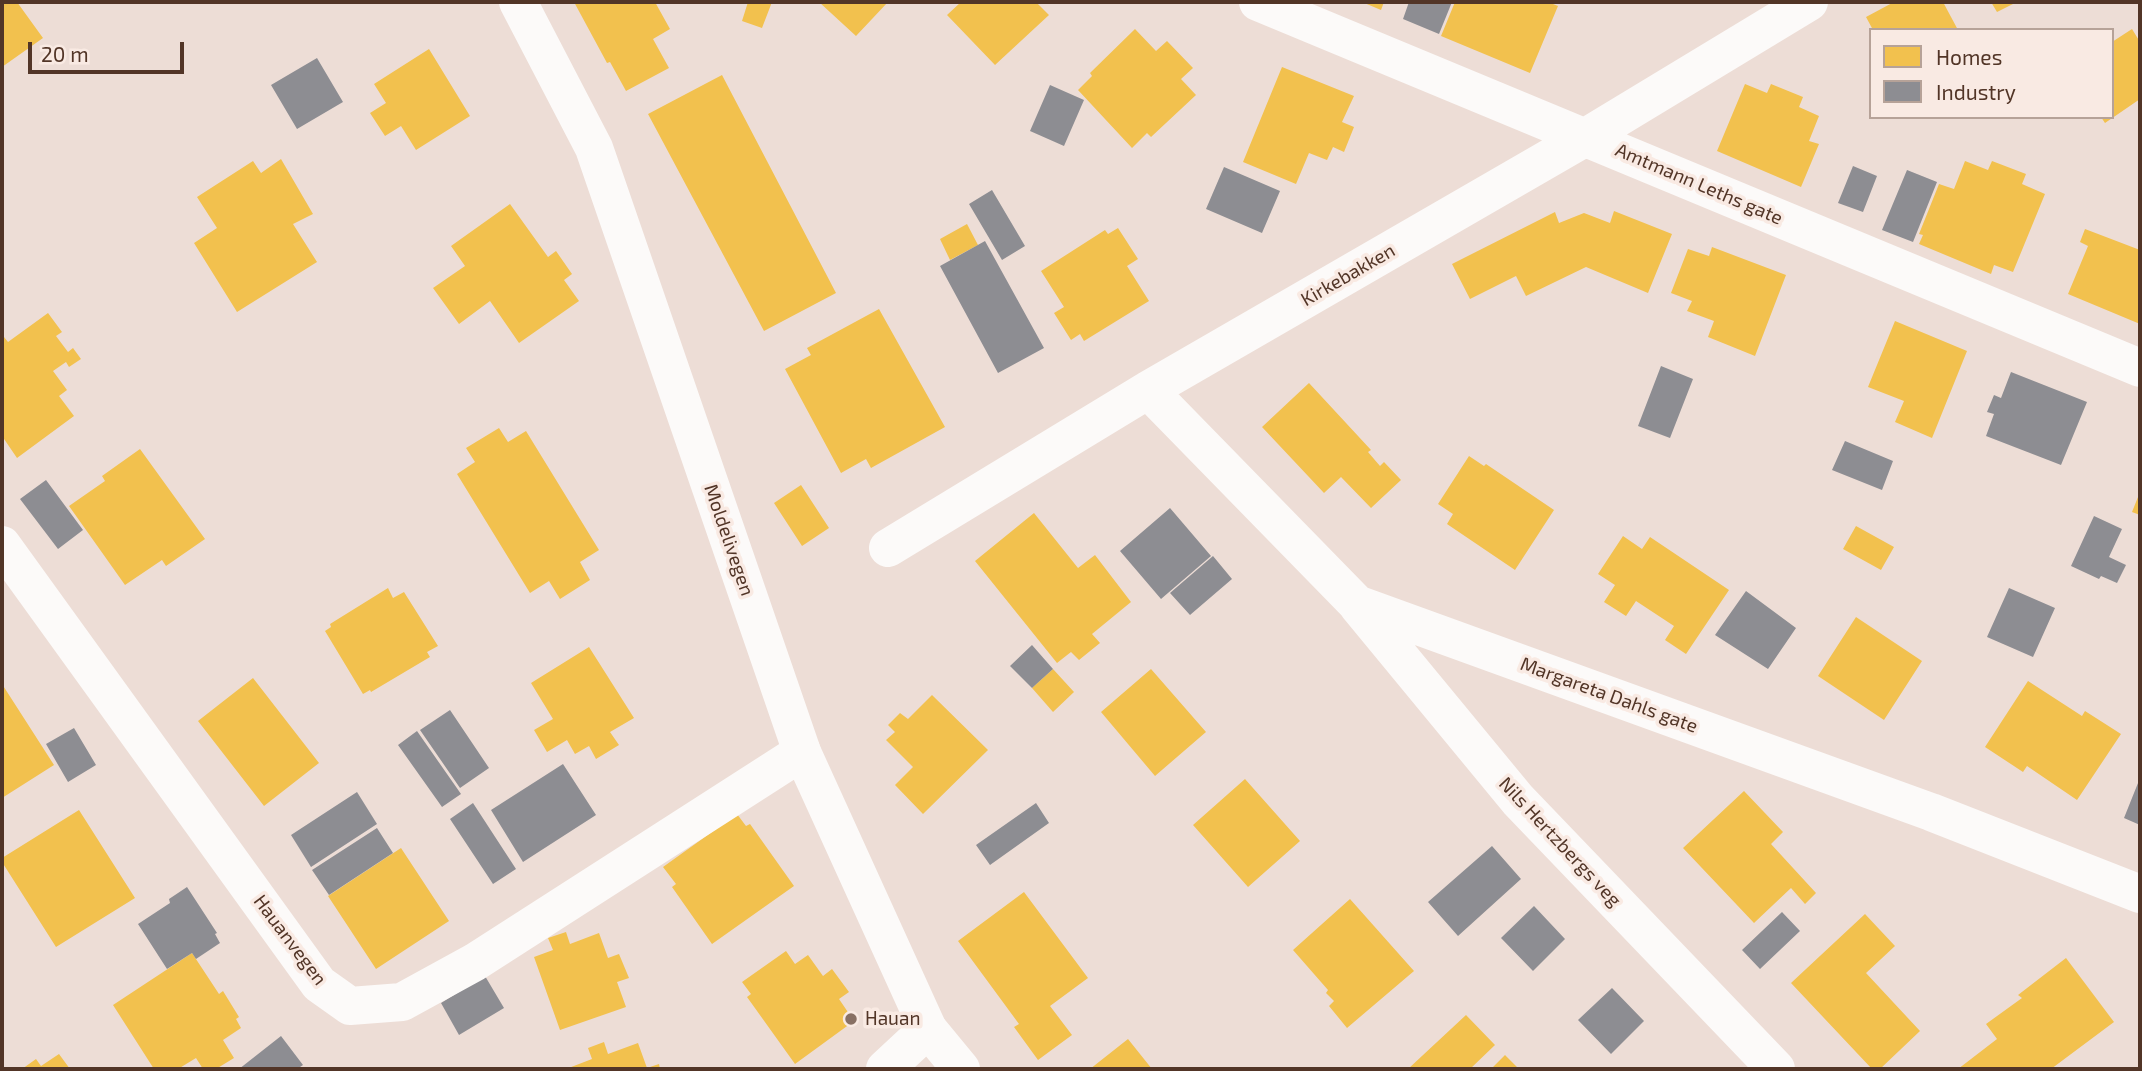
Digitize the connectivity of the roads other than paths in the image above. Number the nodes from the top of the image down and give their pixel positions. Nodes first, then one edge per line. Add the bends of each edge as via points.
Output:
1 (518, 2) edge
2 (1258, 2) edge
3 (1808, 2) edge
4 (1586, 137) junction
5 (2140, 368) edge
6 (1149, 390) junction
7 (2, 545) edge
8 (888, 548) dead end
9 (1357, 604) junction
10 (802, 752) junction
11 (2140, 894) edge
12 (928, 1029) junction
13 (885, 1069) edge
14 (961, 1069) edge
15 (1776, 1069) edge

1 - 10 street, Moldelivegen via 594,148
2 - 4 street, Amtmann Leths gate
3 - 4 street, Kirkebakken
4 - 5 street, Amtmann Leths gate
4 - 6 street, Kirkebakken
6 - 8 street, Kirkebakken
6 - 9 street, Margareta Dahls gate
7 - 10 street, Hauanvegen via 319,984 350,1006 402,1002 475,962
9 - 11 street, Margareta Dahls gate via 1931,812
9 - 15 street, Nils Hertzbergs veg via 1518,800
10 - 12 street, Moldelivegen
12 - 13 street
12 - 14 street, Moldelivegen

